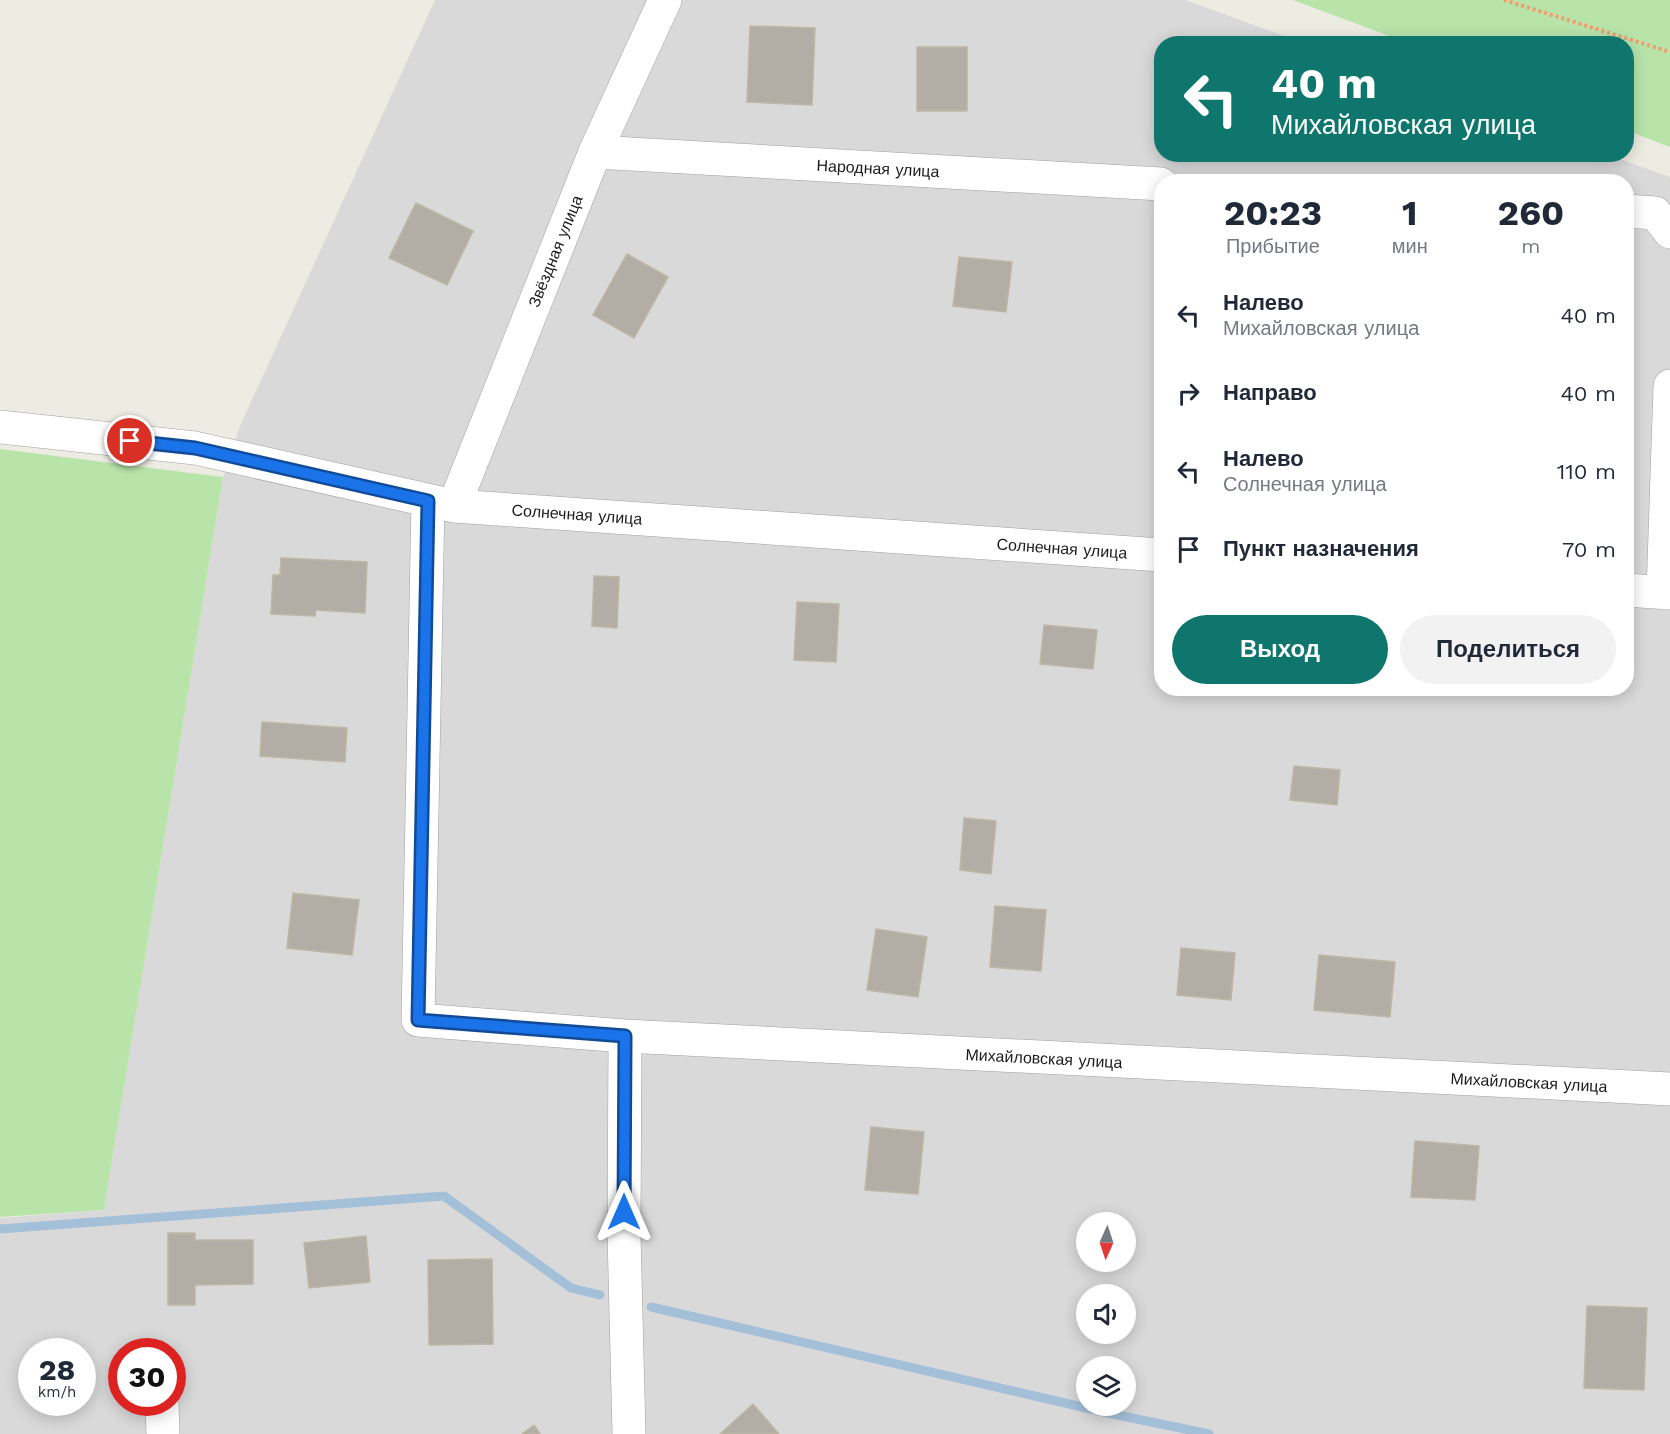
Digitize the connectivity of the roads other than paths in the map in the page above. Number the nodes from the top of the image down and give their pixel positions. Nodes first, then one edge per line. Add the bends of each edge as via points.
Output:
1 (665, 0) edge
2 (595, 152) junction
3 (1154, 184) edge
4 (1670, 386) edge
5 (0, 427) edge
6 (441, 504) junction
7 (1154, 555) edge
8 (1634, 591) edge
9 (1667, 593) edge
10 (625, 1036) junction
11 (1670, 1089) edge
12 (162, 1416) edge
13 (163, 1434) edge
14 (629, 1434) edge

1 - 2 street, Звёздная улица
2 - 3 street, Народная улица
2 - 6 street, Звёздная улица
4 - 9 street
5 - 6 street, Солнечная улица via 195,448
6 - 7 street, Солнечная улица
6 - 10 street, Михайловская улица via 418,1020
8 - 9 street
10 - 11 street, Михайловская улица
10 - 14 street
12 - 13 street

